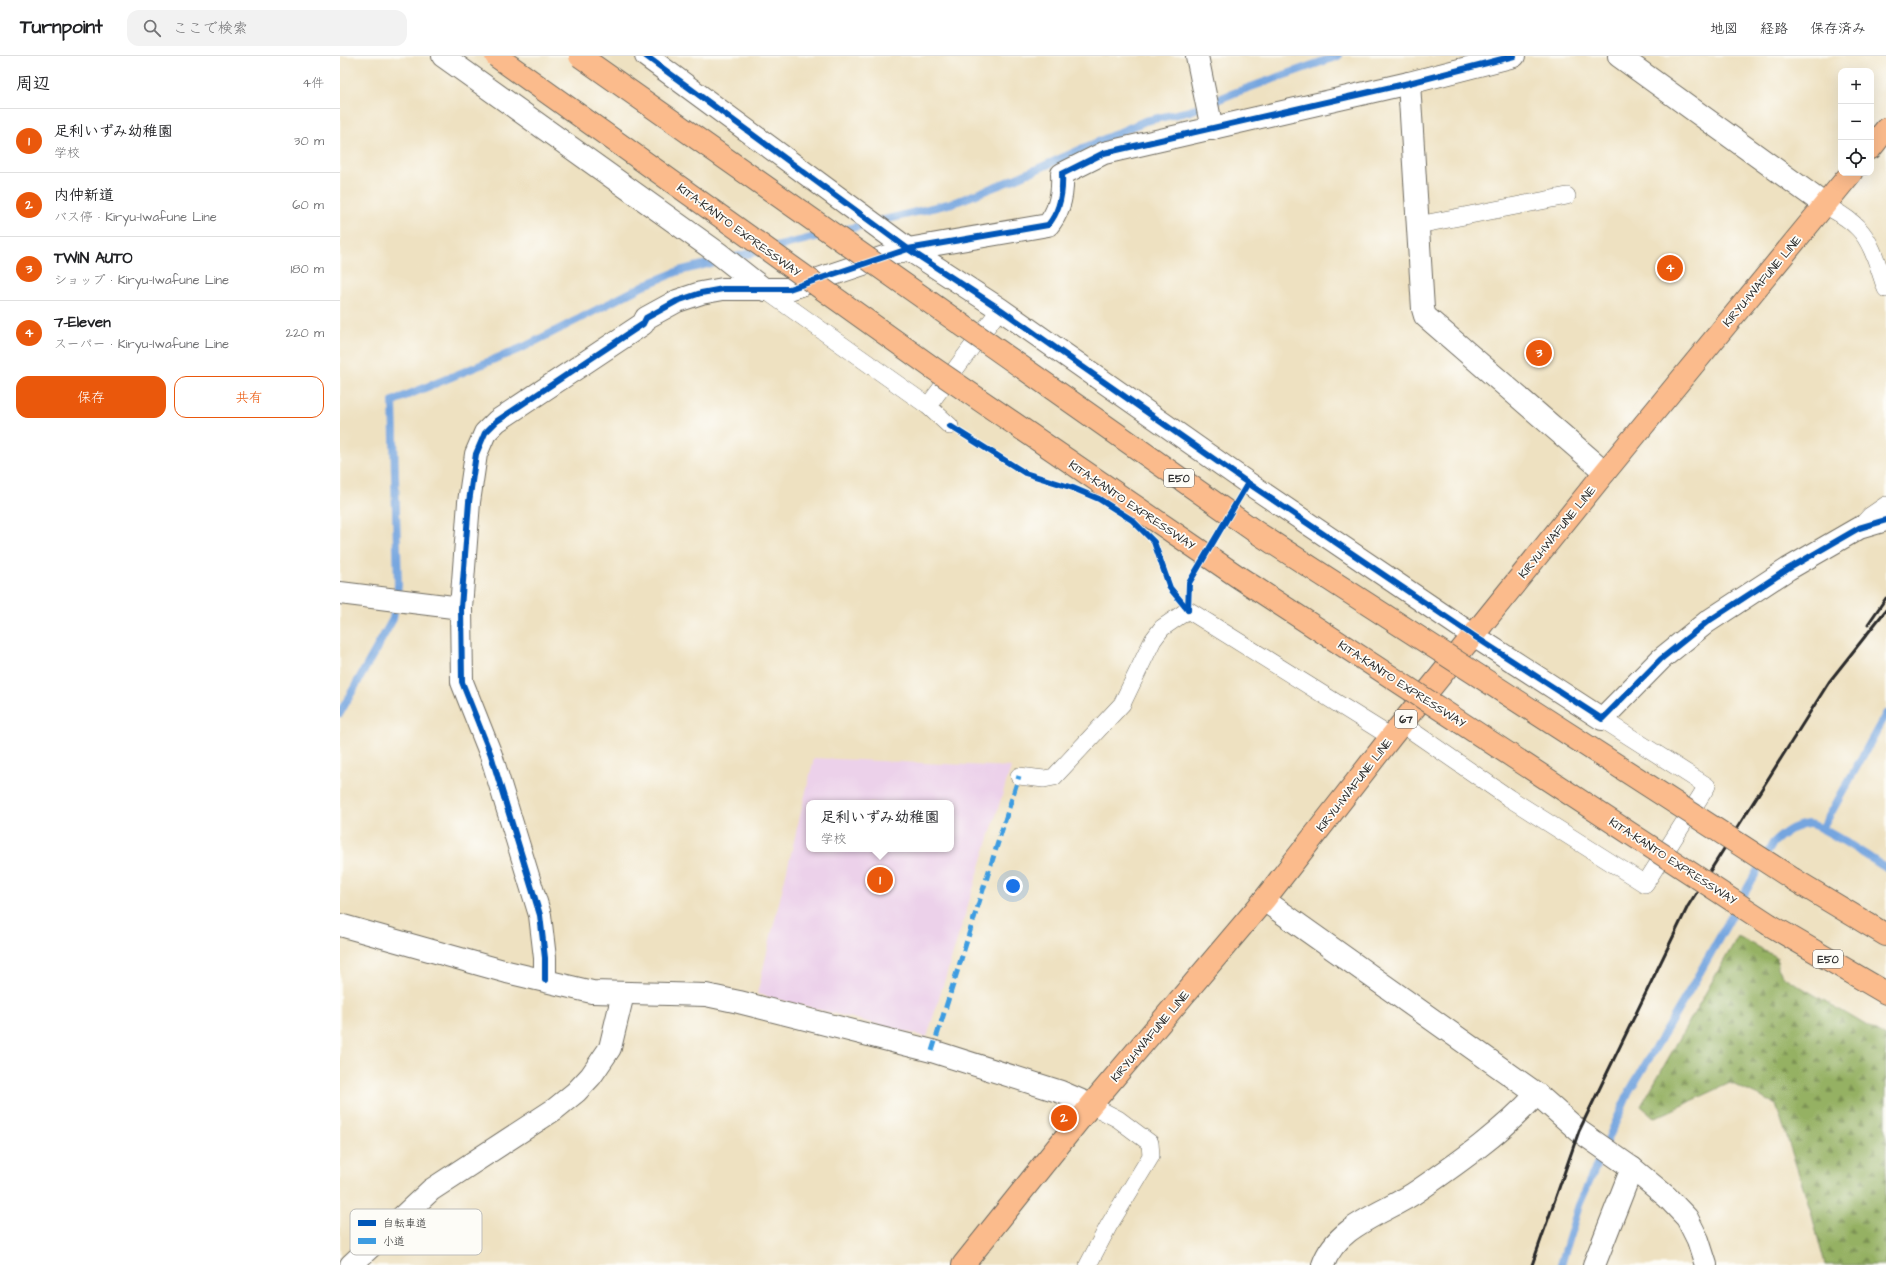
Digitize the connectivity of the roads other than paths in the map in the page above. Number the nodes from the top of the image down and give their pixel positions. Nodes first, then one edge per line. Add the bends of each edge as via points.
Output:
1 (443, 56) edge
2 (496, 56) edge
3 (580, 56) edge
4 (646, 56) edge
5 (1198, 56) edge
6 (1514, 56) edge
7 (1619, 56) edge
8 (1409, 83) junction
9 (1212, 129) junction
10 (1886, 130) edge
11 (1874, 144) edge
12 (1849, 176) edge
13 (1566, 196) dead end
14 (1825, 205) junction
15 (1418, 225) junction
16 (908, 249) junction
17 (765, 290) junction
18 (1886, 290) edge
19 (1000, 309) junction
20 (928, 406) junction
21 (950, 426) dead end
22 (1605, 472) junction
23 (1886, 504) edge
24 (1886, 520) edge
25 (1859, 528) junction
26 (340, 593) edge
27 (461, 608) junction
28 (1474, 636) junction
29 (1602, 719) junction
30 (1397, 731) junction
31 (1019, 776) dead end
32 (1264, 900) junction
33 (340, 925) edge
34 (1886, 935) edge
35 (545, 980) junction
36 (1886, 993) edge
37 (623, 994) junction
38 (1537, 1094) junction
39 (1091, 1105) junction
40 (1626, 1163) junction
41 (411, 1209) edge
42 (362, 1255) edge
43 (351, 1265) edge
44 (963, 1265) edge
45 (1088, 1265) edge
46 (1323, 1265) edge
47 (1594, 1265) edge
48 (1706, 1265) edge

1 - 17 street via 718,253
2 - 36 main road, KITA-KANTO EXPRESSWAY / E50, bridge via 939,373 1237,576 1770,925
3 - 34 main road, E50, bridge via 1256,532 1793,879
4 - 16 street
5 - 9 street
6 - 8 street
7 - 14 street
8 - 9 street
8 - 15 street
9 - 16 street via 1104,153 1062,174 1063,188 1055,217 1048,225
10 - 11 main road
12 - 14 main road, KIRYU-IWAFUNE LINE / 67
13 - 15 lane
14 - 18 lane via 1847,218 1859,229 1868,242
14 - 22 main road, KIRYU-IWAFUNE LINE / 67
15 - 22 street via 1425,316
16 - 17 street via 789,289
16 - 19 street
17 - 20 lane
17 - 27 street via 723,289 677,301 646,318 643,324 497,421 485,432 476,454 469,502
19 - 20 lane
19 - 28 street via 1248,483
20 - 21 lane
22 - 28 main road, KIRYU-IWAFUNE LINE / 67
23 - 25 lane
24 - 25 street
25 - 29 street via 1788,569 1707,622 1661,659
26 - 27 street
27 - 35 street via 462,682 491,755 540,915
28 - 29 street
28 - 30 main road, KIRYU-IWAFUNE LINE / 67
29 - 30 lane via 1707,786 1645,884
30 - 31 lane via 1188,610 1162,628 1153,640 1122,704 1054,777 1044,779
30 - 32 main road, KIRYU-IWAFUNE LINE / 67
32 - 38 street
32 - 39 main road, KIRYU-IWAFUNE LINE / 67
33 - 35 street via 507,972
35 - 37 street via 592,992
37 - 39 street via 706,995 739,1002 932,1051 1061,1092
37 - 41 street via 610,1048 591,1076 576,1092 555,1109 432,1190
38 - 40 street via 1579,1131
38 - 46 street via 1515,1118 1417,1192 1347,1232 1333,1245
39 - 44 main road, KIRYU-IWAFUNE LINE / 67
39 - 45 lane via 1118,1119 1150,1143 1151,1156
40 - 47 street
40 - 48 street via 1667,1197 1687,1218
42 - 43 street

